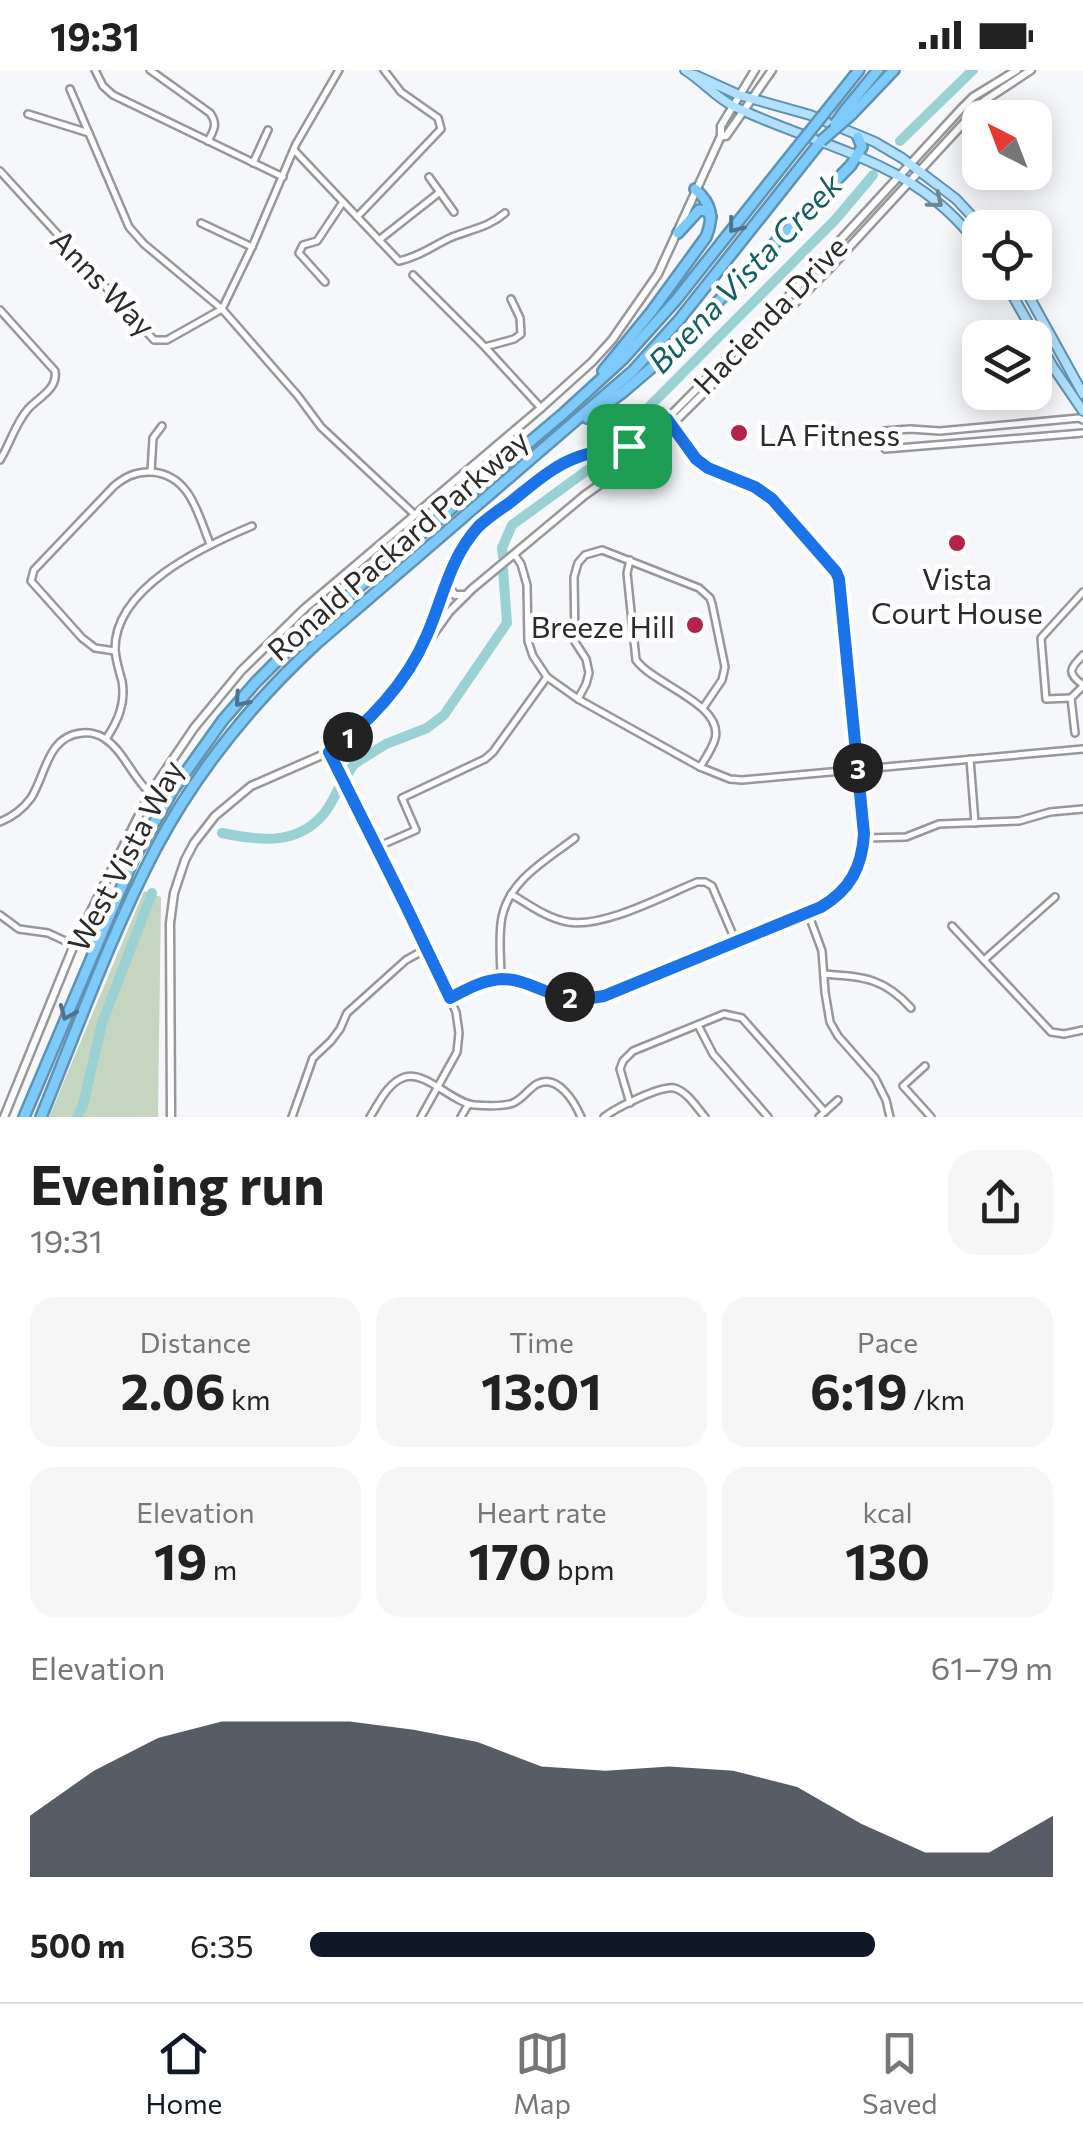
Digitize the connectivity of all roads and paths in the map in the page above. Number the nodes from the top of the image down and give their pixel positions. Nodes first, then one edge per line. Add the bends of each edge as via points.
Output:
1 (96, 70) edge
2 (150, 70) edge
3 (339, 70) edge
4 (384, 70) edge
5 (755, 70) edge
6 (772, 70) edge
7 (878, 70) edge
8 (894, 70) edge
9 (1017, 70) edge
10 (1031, 70) edge
11 (688, 72) edge
12 (856, 73) edge
13 (70, 88) dead end
14 (740, 94) junction
15 (754, 98) junction
16 (733, 106) junction
17 (744, 111) junction
18 (849, 112) junction
19 (28, 114) dead end
20 (268, 130) dead end
21 (89, 133) junction
22 (721, 136) junction
23 (858, 136) junction
24 (208, 141) junction
25 (294, 150) junction
26 (859, 155) junction
27 (253, 163) junction
28 (910, 164) junction
29 (0, 171) edge
30 (919, 171) junction
31 (900, 175) junction
32 (283, 176) junction
33 (429, 176) dead end
34 (910, 182) junction
35 (695, 190) junction
36 (440, 192) junction
37 (343, 202) junction
38 (966, 210) edge
39 (454, 212) dead end
40 (506, 213) dead end
41 (357, 217) junction
42 (712, 217) junction
43 (200, 224) dead end
44 (962, 226) edge
45 (678, 233) junction
46 (379, 240) junction
47 (252, 247) junction
48 (413, 275) dead end
49 (325, 282) dead end
50 (512, 299) dead end
51 (1015, 300) edge
52 (1031, 300) edge
53 (222, 309) junction
54 (0, 310) edge
55 (486, 347) junction
56 (1083, 394) edge
57 (575, 403) junction
58 (541, 408) junction
59 (1083, 412) edge
60 (1083, 420) edge
61 (669, 422) junction
62 (162, 426) dead end
63 (568, 429) junction
64 (1083, 433) edge
65 (0, 460) edge
66 (152, 472) junction
67 (416, 515) junction
68 (252, 526) dead end
69 (210, 544) junction
70 (514, 554) junction
71 (630, 560) junction
72 (445, 583) junction
73 (1083, 592) edge
74 (466, 595) junction
75 (115, 651) junction
76 (1083, 654) edge
77 (408, 671) junction
78 (546, 677) junction
79 (1083, 686) edge
80 (578, 698) junction
81 (1072, 698) junction
82 (703, 708) junction
83 (1076, 733) dead end
84 (106, 739) junction
85 (1083, 749) edge
86 (329, 752) junction
87 (970, 759) junction
88 (700, 768) junction
89 (858, 770) junction
90 (150, 793) junction
91 (1083, 809) edge
92 (0, 822) edge
93 (975, 823) junction
94 (575, 838) dead end
95 (864, 838) junction
96 (378, 848) junction
97 (510, 894) junction
98 (1055, 897) dead end
99 (808, 912) junction
100 (0, 915) edge
101 (952, 926) dead end
102 (736, 942) junction
103 (74, 946) junction
104 (426, 949) junction
105 (984, 960) junction
106 (825, 974) junction
107 (501, 980) junction
108 (450, 998) junction
109 (911, 1008) dead end
110 (698, 1024) junction
111 (1083, 1030) edge
112 (925, 1066) dead end
113 (438, 1087) junction
114 (838, 1100) dead end
115 (630, 1102) junction
116 (468, 1105) junction
117 (822, 1115) edge
118 (4, 1117) edge
119 (24, 1117) edge
120 (41, 1117) edge
121 (171, 1117) edge
122 (292, 1117) edge
123 (370, 1117) edge
124 (421, 1117) edge
125 (461, 1117) edge
126 (582, 1117) edge
127 (604, 1117) edge
128 (705, 1117) edge
129 (768, 1117) edge
130 (890, 1117) edge
131 (931, 1117) edge

1 - 24 street via 113,95
2 - 24 street via 210,113 216,126
3 - 25 street
4 - 41 street via 401,92 438,118 441,129
5 - 14 main road, West Vista Way
6 - 15 main road, West Vista Way
7 - 18 highway
8 - 18 highway
9 - 28 main road, Hacienda Drive via 973,97
10 - 30 main road, Hacienda Drive via 984,100
11 - 14 main road
11 - 16 main road
12 -> 57 highway, Ronald Packard Parkway, bridge via 660,319
13 - 21 street
14 - 15 main road
14 - 16 main road, West Vista Way
15 - 17 main road, West Vista Way
15 - 23 main road
16 - 17 main road
16 - 22 main road, West Vista Way
17 - 22 main road, West Vista Way
17 - 26 main road
18 - 63 highway, Ronald Packard Parkway, bridge via 656,347
19 - 21 street
20 - 27 street
21 - 53 street via 129,227
22 - 35 main road, West Vista Way
23 - 26 highway
23 - 28 main road
24 - 27 street
25 - 32 street
25 - 37 street
26 - 31 main road
26 - 63 highway via 664,357
27 - 32 street
28 - 30 main road
28 - 31 main road, Hacienda Drive
29 - 53 street, Anns Way via 154,340 167,340
30 - 34 main road, Hacienda Drive
30 - 38 main road
31 - 34 main road
31 - 61 main road, Hacienda Drive
32 - 47 street
33 - 36 street
34 -> 44 main road
34 - 61 main road, Hacienda Drive via 793,306
35 - 42 highway
35 - 45 main road, West Vista Way
36 - 39 street
36 - 46 street
37 - 41 street
37 - 49 street via 317,241 299,254
40 - 46 street via 399,261
41 - 46 street
42 - 45 highway via 700,210
42 - 57 highway via 691,258
43 - 47 street
45 - 58 main road, West Vista Way via 612,340
47 - 53 street
48 - 55 street
50 - 55 street via 521,334
51 - 59 main road
52 - 56 main road
53 - 67 street via 321,427
54 - 65 street via 56,379 27,410
55 - 58 street
57 -> 119 highway, Ronald Packard Parkway via 308,630 224,720 134,858
58 - 67 main road, West Vista Way
60 - 64 street via 884,431 885,449
61 - 70 main road, Hacienda Drive via 640,456
61 - 72 main road, Hacienda Drive via 629,446 555,468 480,526
61 - 89 street via 708,468 772,499 836,572
62 - 66 street via 154,438
63 - 120 highway, Ronald Packard Parkway via 317,643 226,742 145,870
66 - 69 street via 183,485
66 - 75 street via 121,480 31,574 88,643
67 - 90 main road, West Vista Way via 272,640 194,728
68 - 69 street
69 - 75 street via 134,598 117,630
70 - 74 main road, Hacienda Drive
70 - 78 street via 527,585 528,641
71 - 80 street via 602,550 578,563 576,642 589,673
71 - 82 street via 636,660
71 - 82 street via 710,598 726,668
72 - 74 main road via 454,595
72 - 77 main road, Hacienda Drive
73 - 81 street via 1041,638 1046,699
74 - 77 main road, Hacienda Drive
75 - 84 street via 123,701
76 - 79 street via 1071,672
77 - 86 main road, Hacienda Drive
78 - 80 street
78 - 96 street via 494,752 402,798 416,830
79 - 81 street
80 - 88 street
81 - 83 street
82 - 88 street via 716,733
84 - 90 street
84 - 92 street via 81,733 65,738 50,753 28,802
85 - 87 street
86 - 96 street
86 - 121 main road, Hacienda Drive via 251,786 214,816 185,860 170,923
87 - 89 street
87 - 93 street
88 - 89 street via 742,780
89 - 95 street
90 - 103 main road, West Vista Way
91 - 93 street
93 - 95 street
94 - 97 street
95 - 99 street via 860,864 846,887
96 - 104 street
97 - 102 street via 568,922 598,921 705,882
97 - 107 street via 501,928
98 - 105 street
99 - 102 street
99 - 106 street
100 - 103 street via 19,929
101 - 105 street
102 - 107 street via 590,999
103 - 118 main road, West Vista Way
104 - 108 street
104 - 122 street via 347,1013 313,1058
105 - 111 street via 1051,1032
106 - 109 street via 877,981
106 - 130 street via 830,1022 875,1078
107 - 108 street
108 - 113 street via 457,1052
110 - 115 street via 628,1054 620,1070
110 - 117 street via 724,1014 742,1018
110 - 129 street via 713,1054
112 - 131 street via 903,1086
113 - 116 street
113 - 123 street via 400,1078
113 - 124 street
114 - 117 street
115 - 127 street
115 - 128 street via 676,1088
116 - 125 street
116 - 126 street via 508,1104 550,1082

